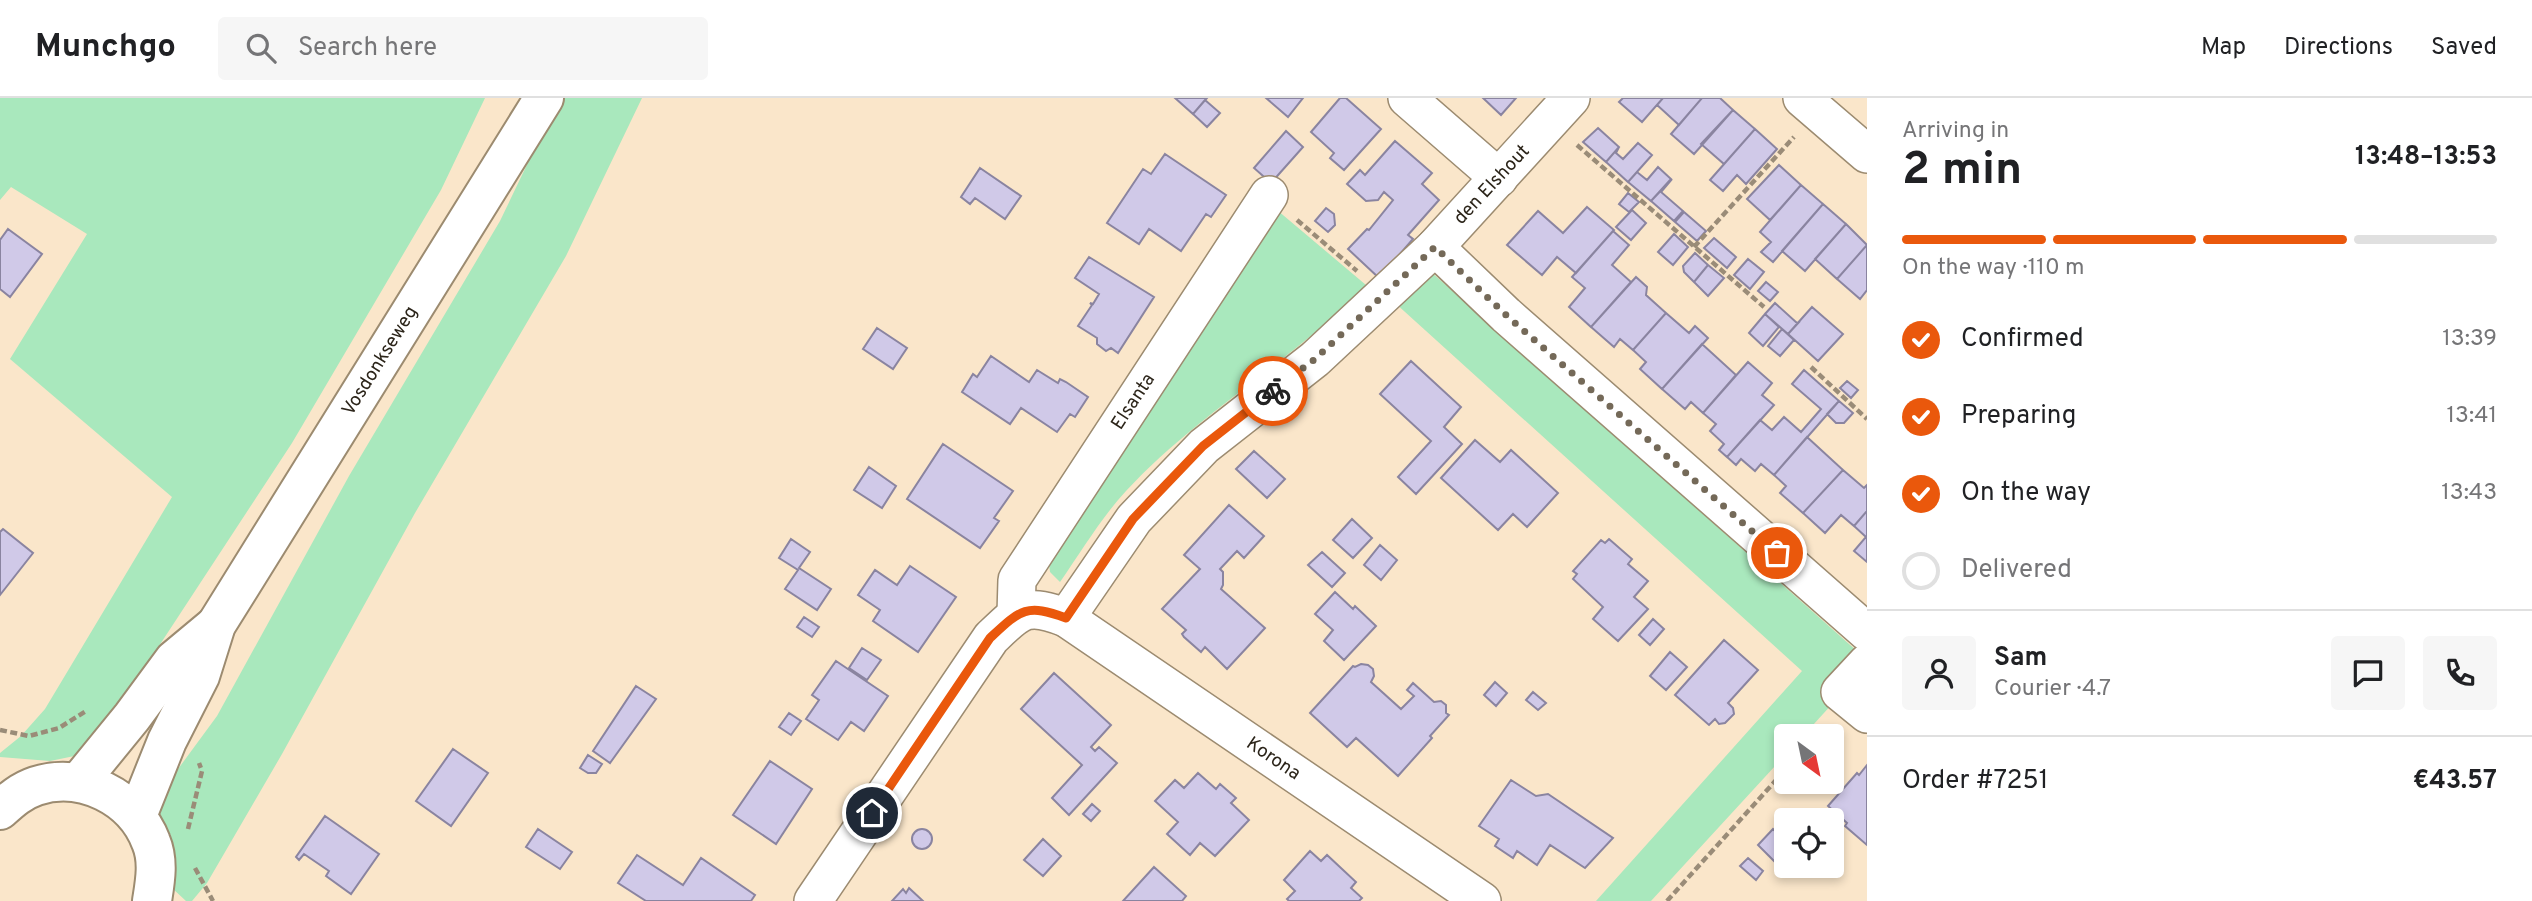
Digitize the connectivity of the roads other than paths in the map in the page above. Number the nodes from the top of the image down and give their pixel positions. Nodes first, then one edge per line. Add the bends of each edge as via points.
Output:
1 (544, 98) edge
2 (1407, 98) edge
3 (1802, 98) edge
4 (1561, 110) edge
5 (1867, 154) edge
6 (1499, 178) junction
7 (1269, 195) road end
8 (1435, 247) junction
9 (1016, 614) junction
10 (1066, 618) junction
11 (216, 625) junction
12 (1867, 632) edge
13 (1867, 663) edge
14 (1867, 714) edge
15 (79, 782) junction
16 (5, 797) edge
17 (137, 817) junction
18 (152, 901) edge
19 (813, 901) edge
20 (1482, 901) edge

1 - 11 main road, Vosdonkseweg
2 - 6 street
3 - 5 street
4 - 6 street, den Elshout
6 - 8 street, den Elshout
7 - 9 street, Elsanta via 1017,580
8 - 10 street via 1315,359 1203,446 1133,519
8 - 12 street via 1506,315
9 - 10 street via 1042,608
9 - 19 street via 990,638
10 - 20 street, Korona
11 - 15 main road, Vosdonkseweg via 174,660
11 - 17 main road, Vosdonkseweg via 200,676 167,741
13 - 14 street via 1840,692
15 - 16 main road via 35,786
15 - 17 main road via 111,794
17 - 18 main road via 152,843 157,873

